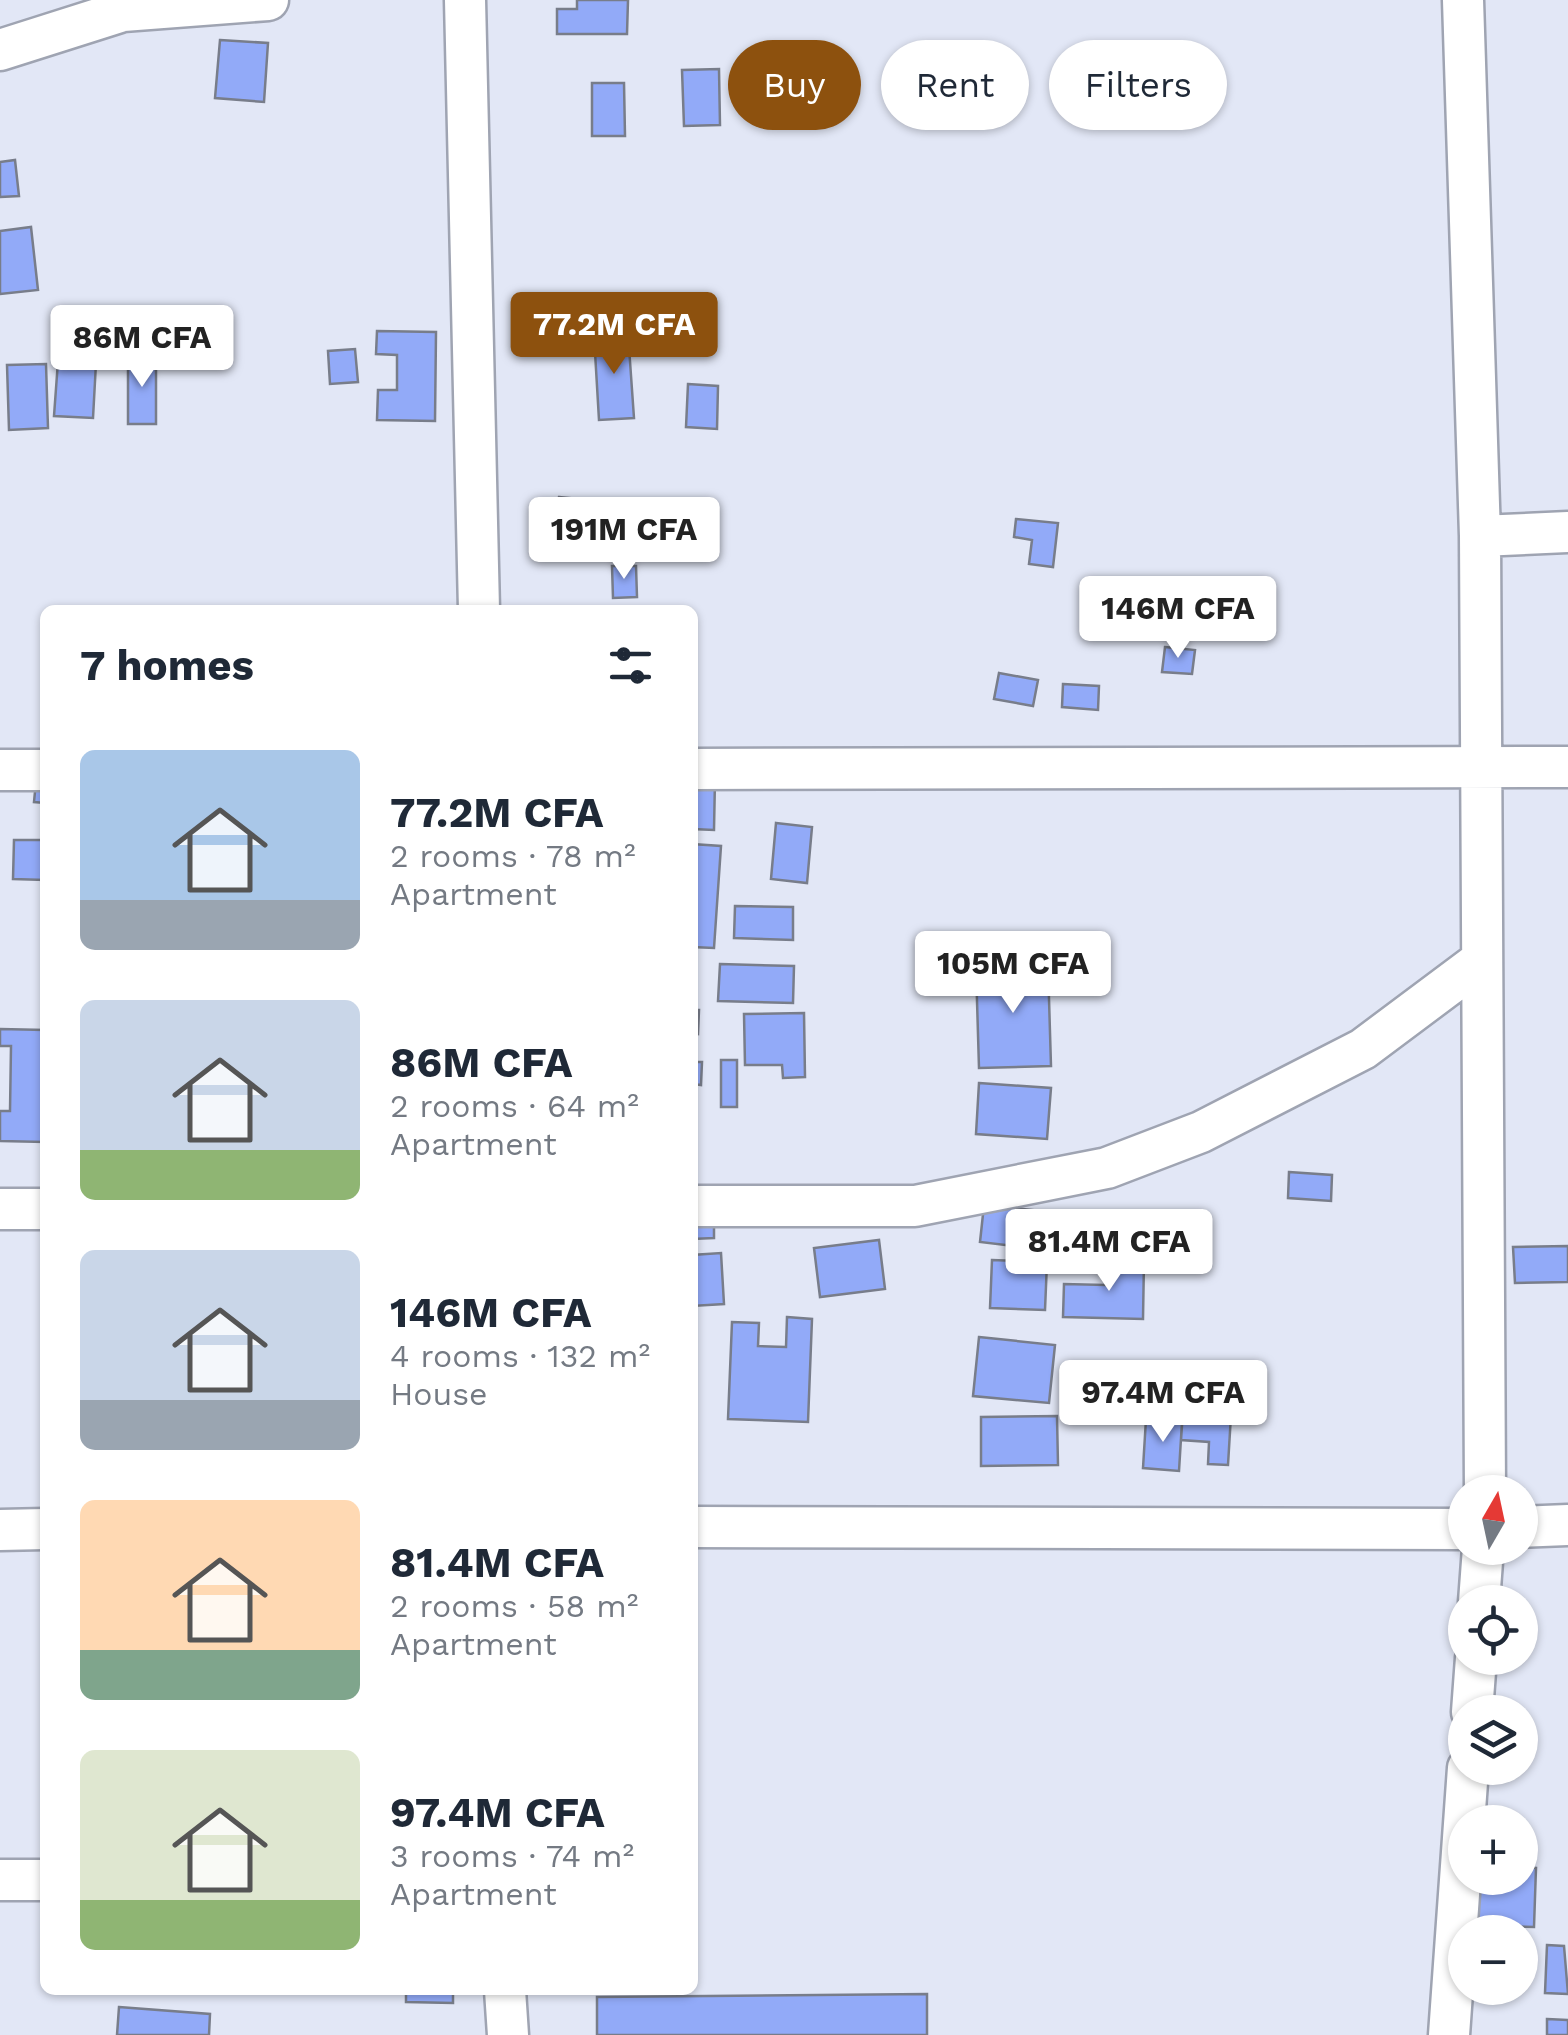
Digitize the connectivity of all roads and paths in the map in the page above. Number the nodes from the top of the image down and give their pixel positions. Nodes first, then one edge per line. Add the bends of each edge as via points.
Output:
1 (268, 0) edge
2 (465, 0) edge
3 (1462, 0) edge
4 (0, 50) edge
5 (1568, 532) edge
6 (1480, 536) junction
7 (479, 605) edge
8 (1481, 767) junction
9 (1568, 767) edge
10 (698, 769) edge
11 (0, 770) edge
12 (40, 770) edge
13 (1482, 960) junction
14 (698, 1206) edge
15 (0, 1209) edge
16 (40, 1209) edge
17 (1484, 1475) edge
18 (1568, 1525) edge
19 (1538, 1527) edge
20 (698, 1528) edge
21 (40, 1529) edge
22 (1448, 1529) edge
23 (0, 1530) edge
24 (1467, 1785) edge
25 (0, 1880) edge
26 (40, 1880) edge
27 (505, 1995) edge
28 (508, 2035) edge
29 (1449, 2035) edge

1 - 4 street via 123,12
2 - 7 street
3 - 6 street
5 - 6 street
6 - 8 street
8 - 9 street
8 - 10 street
8 - 13 street
11 - 12 street
13 - 14 street via 1363,1049 1201,1132 1106,1168 914,1206
13 - 17 street
15 - 16 street
18 - 19 street
20 - 22 street
21 - 23 street
24 - 29 street
25 - 26 street
27 - 28 street

